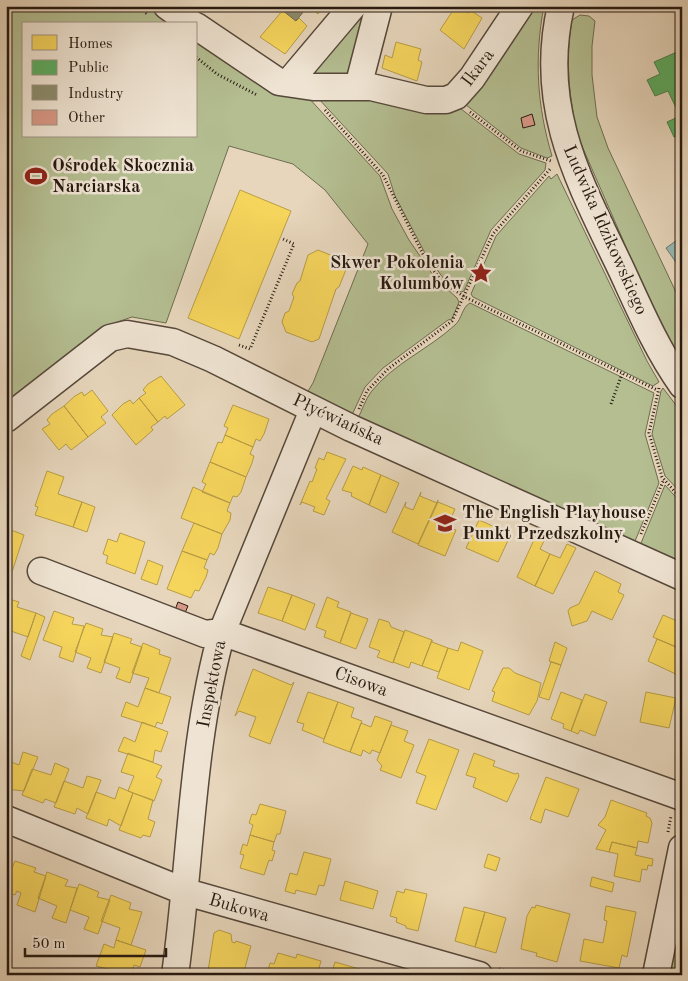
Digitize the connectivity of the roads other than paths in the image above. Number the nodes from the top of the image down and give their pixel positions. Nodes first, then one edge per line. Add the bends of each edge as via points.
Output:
1 (167, 6) edge
2 (353, 6) edge
3 (379, 6) edge
4 (520, 6) edge
5 (561, 6) edge
6 (189, 22) edge
7 (198, 27) edge
8 (288, 83) junction
9 (358, 87) junction
10 (666, 389) edge
11 (313, 410) junction
12 (6, 419) edge
13 (41, 571) dead end
14 (682, 577) edge
15 (222, 632) junction
16 (682, 797) edge
17 (6, 819) edge
18 (682, 848) edge
19 (186, 892) junction
20 (486, 971) edge
21 (175, 975) edge
22 (656, 975) edge

1 - 6 street
2 - 8 street
3 - 9 street
4 - 9 street, Ikara via 482,65 456,96 436,101
5 - 10 street, Ludwika Idzikowskiego via 555,74 560,120 570,157 659,348
7 - 8 street, Ikara via 271,78
8 - 9 street, Ikara via 313,87
11 - 12 street, Płyćwiańska via 173,342 128,334 110,338
11 - 14 street, Płyćwiańska
11 - 15 street, Inspektowa
13 - 15 street, Cisowa via 205,634
15 - 16 street, Cisowa
15 - 19 street, Inspektowa via 206,703
17 - 19 street, Bukowa
18 - 22 street
19 - 20 street, Bukowa
19 - 21 street, Inspektowa

